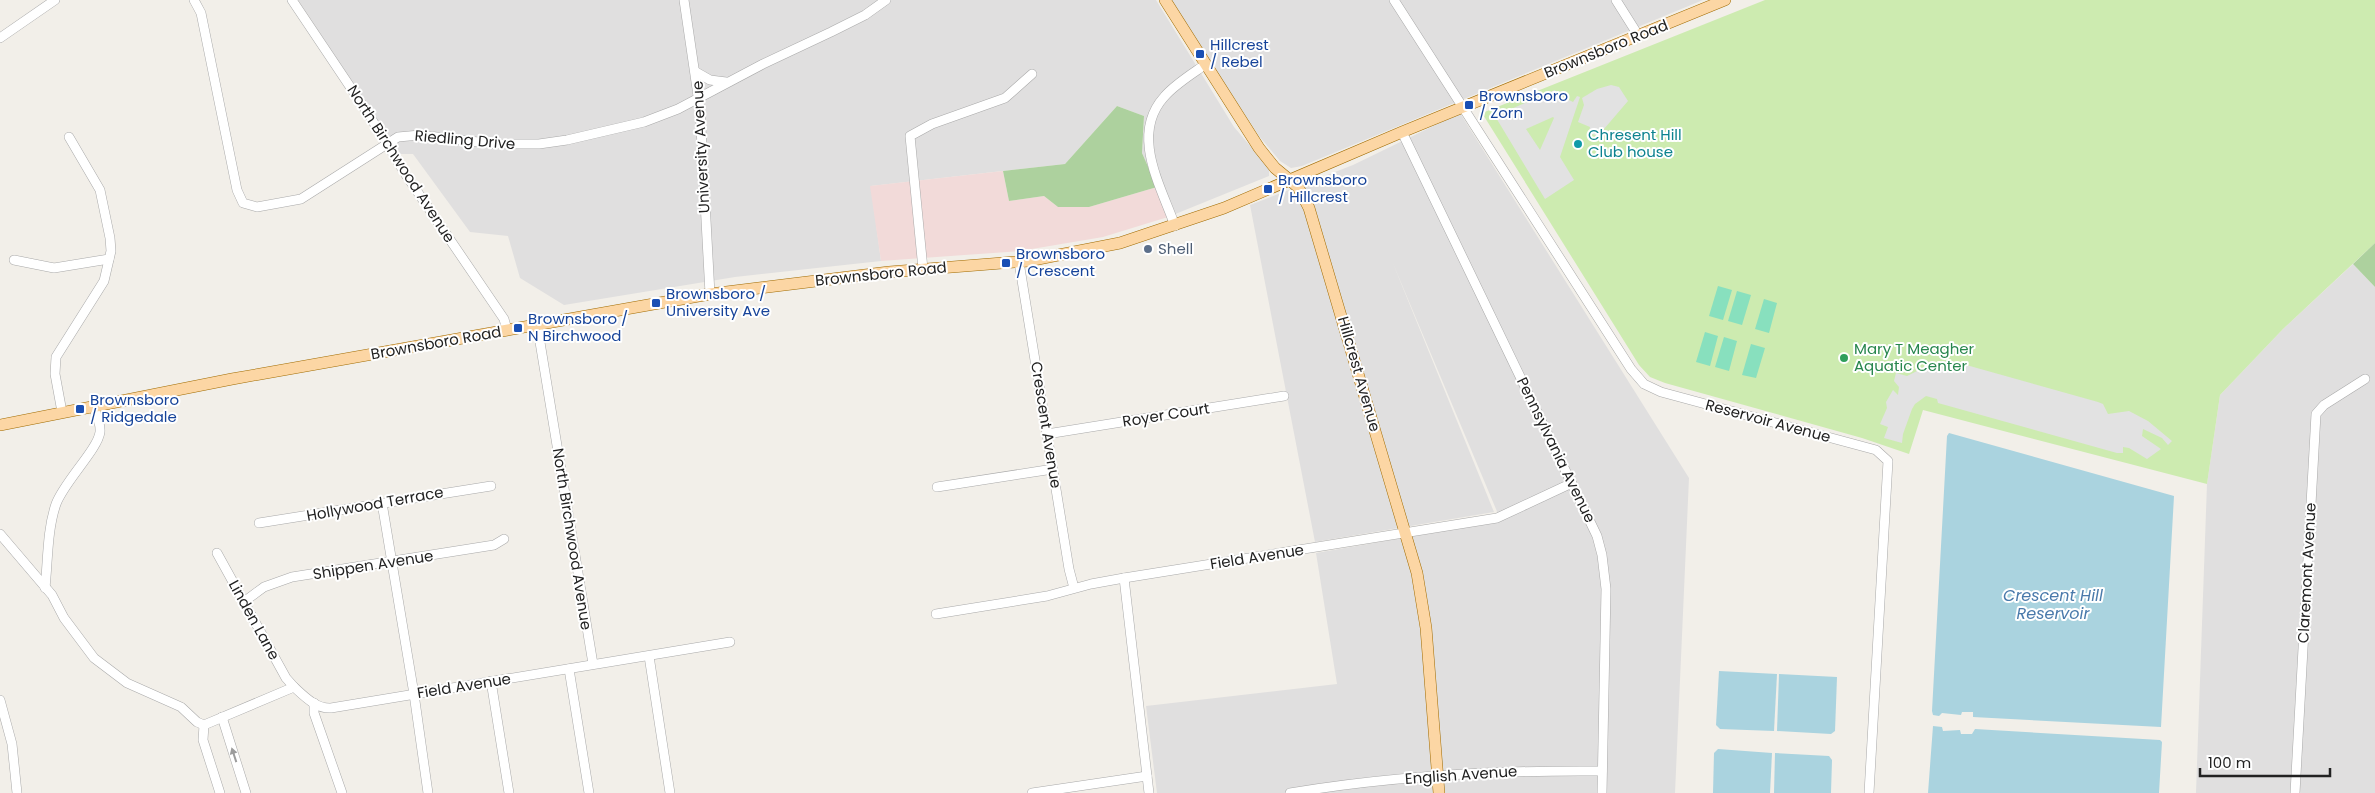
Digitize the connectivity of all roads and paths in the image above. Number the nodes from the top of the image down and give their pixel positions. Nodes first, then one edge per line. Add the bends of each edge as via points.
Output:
1 (55, 0) edge
2 (194, 0) edge
3 (292, 0) edge
4 (684, 0) edge
5 (886, 0) edge
6 (1165, 0) edge
7 (1394, 0) edge
8 (1616, 0) edge
9 (1725, 0) edge
10 (1638, 35) junction
11 (0, 38) edge
12 (1206, 64) junction
13 (696, 72) junction
14 (1032, 74) dead end
15 (726, 82) junction
16 (699, 96) junction
17 (1463, 107) junction
18 (1402, 132) junction
19 (69, 137) dead end
20 (387, 144) junction
21 (1290, 180) junction
22 (1175, 226) junction
23 (109, 259) junction
24 (14, 260) dead end
25 (1019, 262) junction
26 (923, 269) junction
27 (710, 294) junction
28 (537, 324) junction
29 (507, 330) junction
30 (2365, 379) dead end
31 (1284, 396) dead end
32 (93, 406) junction
33 (62, 412) junction
34 (0, 425) edge
35 (1047, 434) junction
36 (1053, 469) junction
37 (1572, 483) junction
38 (491, 486) dead end
39 (937, 487) dead end
40 (382, 502) junction
41 (260, 523) dead end
42 (1404, 533) junction
43 (0, 534) edge
44 (504, 539) dead end
45 (217, 552) dead end
46 (392, 562) junction
47 (1124, 578) junction
48 (45, 588) junction
49 (1074, 588) junction
50 (245, 601) junction
51 (936, 614) dead end
52 (730, 642) dead end
53 (649, 656) junction
54 (593, 664) junction
55 (569, 668) junction
56 (491, 681) junction
57 (294, 687) junction
58 (414, 694) junction
59 (0, 700) edge
60 (314, 703) junction
61 (222, 717) junction
62 (208, 723) junction
63 (1602, 772) junction
64 (1147, 776) junction
65 (1438, 777) junction
66 (17, 793) edge
67 (220, 793) edge
68 (246, 793) edge
69 (342, 793) edge
70 (428, 793) edge
71 (509, 793) edge
72 (589, 793) edge
73 (670, 793) edge
74 (1032, 793) edge
75 (1148, 793) edge
76 (1290, 793) edge
77 (1439, 793) edge
78 (1602, 793) edge
79 (1869, 793) edge
80 (2295, 793) edge

1 - 11 street
2 - 20 street, Riedling Drive via 201,13 233,178 243,203 257,207 301,199
3 - 20 street, North Birchwood Avenue
4 - 13 street, University Avenue
5 - 15 street, Riedling Drive via 858,18
6 - 12 main road, Hillcrest Avenue
7 - 17 street
8 - 10 street
9 - 10 main road, Brownsboro Road
10 - 17 main road, Brownsboro Road
12 - 21 main road, Hillcrest Avenue via 1259,148
12 - 22 street via 1164,97 1149,123 1147,138 1151,159
13 - 15 street via 710,80
13 - 16 street, University Avenue
14 - 26 street via 1005,98 932,124 910,136
15 - 16 street, Riedling Drive
16 - 20 street, Riedling Drive via 678,109 644,122 566,140 515,145 420,135 398,137
16 - 27 street, University Avenue
17 - 18 main road, Brownsboro Road
17 - 79 street, Reservoir Avenue via 1631,369 1644,384 1661,392 1876,450 1888,461
18 - 21 main road, Brownsboro Road
18 - 37 street, Pennsylvania Avenue
19 - 23 street via 100,190 110,238
20 - 29 street, North Birchwood Avenue via 504,319
21 - 22 main road, Brownsboro Road
21 - 42 main road, Hillcrest Avenue via 1303,194 1309,208
22 - 25 main road, Brownsboro Road via 1120,243
23 - 24 street via 54,268
23 - 33 street via 104,281 56,357 55,374
25 - 26 main road, Brownsboro Road
25 - 35 street, Crescent Avenue
26 - 27 main road, Brownsboro Road
27 - 28 main road, Brownsboro Road
28 - 29 main road, Brownsboro Road
28 - 54 street, North Birchwood Avenue
29 - 32 main road, Brownsboro Road
30 - 80 street, Claremont Avenue via 2324,405 2316,414
31 - 35 street, Royer Court
32 - 33 main road, Brownsboro Road
32 - 48 street via 100,427 98,439 56,504
33 - 34 main road, Brownsboro Road
35 - 36 street, Crescent Avenue
36 - 39 street
36 - 49 street, Crescent Avenue
37 - 42 street, Field Avenue via 1497,518
37 - 63 street, Pennsylvania Avenue via 1597,536 1605,574
38 - 40 street, Hollywood Terrace
40 - 41 street, Hollywood Terrace
40 - 46 street
42 - 47 street, Field Avenue
42 - 65 main road, Hillcrest Avenue via 1424,605
43 - 48 street
44 - 46 street, Shippen Avenue via 494,545
45 - 50 street, Linden Lane
46 - 50 street, Shippen Avenue via 278,581
46 - 58 street
47 - 49 street, Field Avenue
47 - 64 street
48 - 62 street via 79,640 103,667 141,690 181,707 197,722
49 - 51 street, Field Avenue via 1047,596
50 - 57 street, Linden Lane
52 - 53 street, Field Avenue
53 - 54 street, Field Avenue
53 - 73 street
54 - 55 street, Field Avenue
55 - 56 street, Field Avenue
55 - 72 street
56 - 58 street, Field Avenue
56 - 71 street
57 - 60 street, Field Avenue
57 - 61 street
58 - 60 street, Field Avenue via 331,708
58 - 70 street
59 - 66 street via 12,744
60 - 69 street via 314,713
61 - 62 street
68 -> 61 street
62 - 67 street via 203,740
63 - 65 street, English Avenue via 1520,770
63 - 78 street, Pennsylvania Avenue
64 - 74 street
64 - 75 street
65 - 76 street, English Avenue via 1343,784
65 - 77 main road, Hillcrest Avenue

